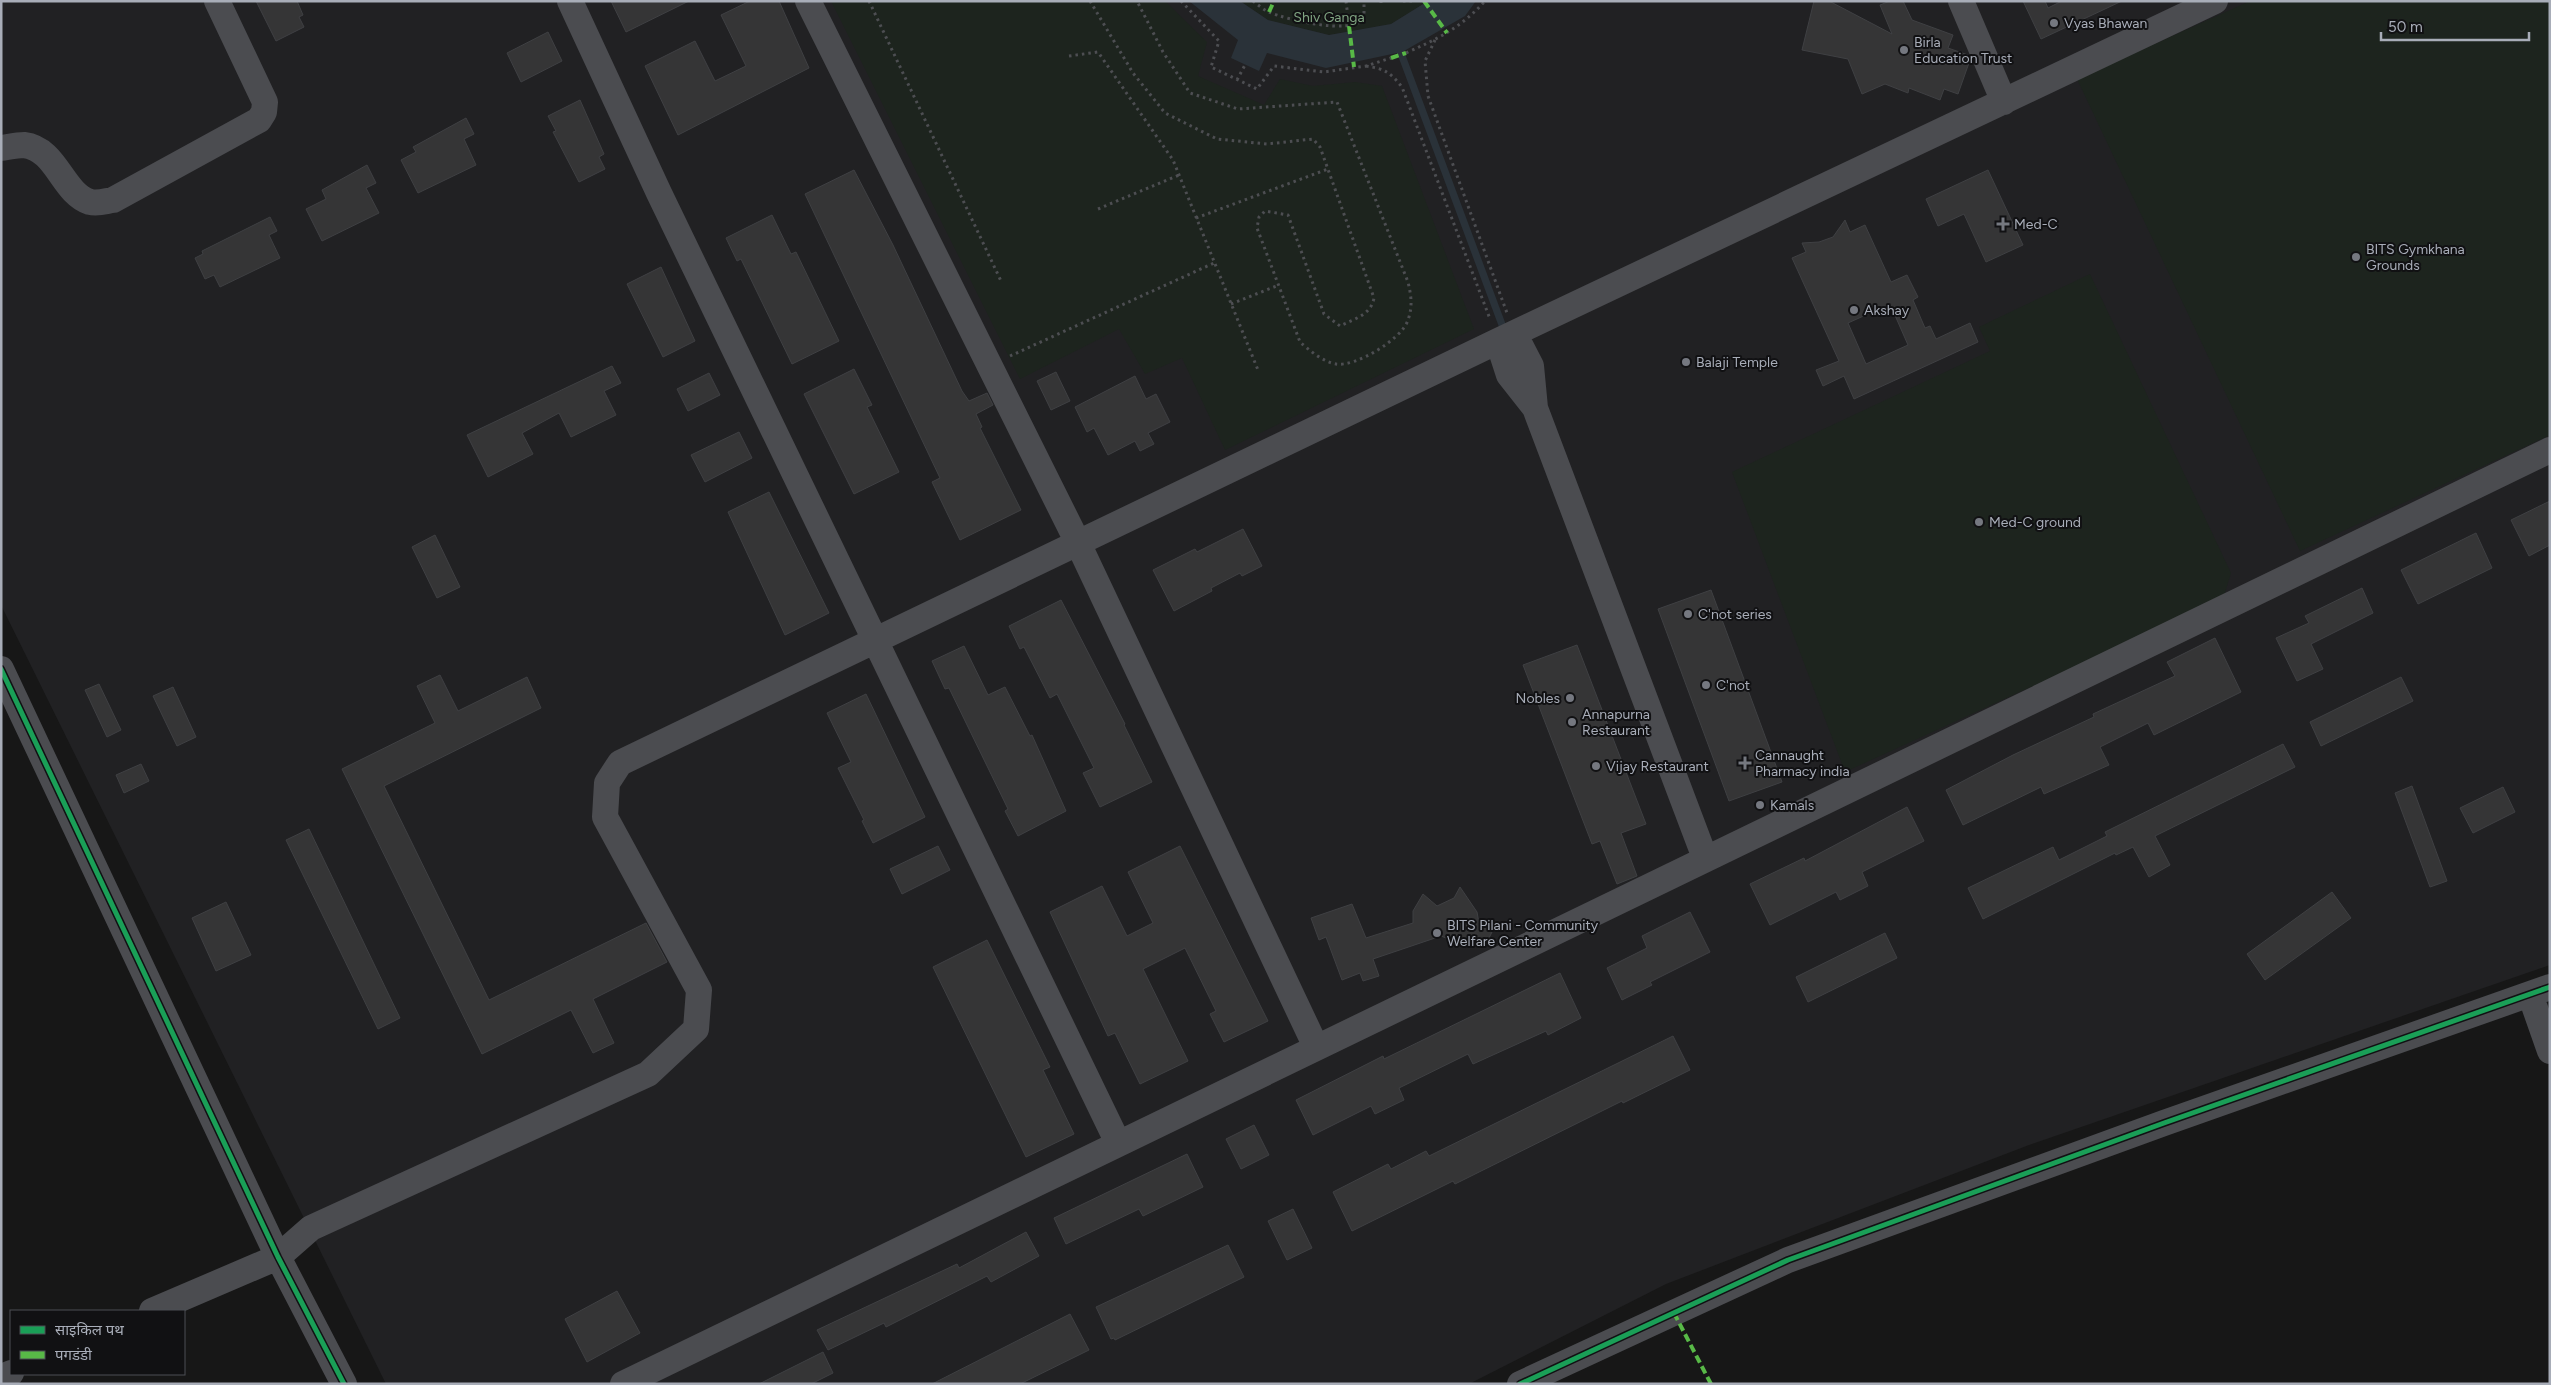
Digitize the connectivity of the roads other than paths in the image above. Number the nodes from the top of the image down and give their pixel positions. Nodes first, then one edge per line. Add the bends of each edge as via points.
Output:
1 (217, 1) edge
2 (570, 1) edge
3 (808, 1) edge
4 (1961, 1) edge
5 (2215, 1) edge
6 (2004, 102) junction
7 (1, 148) edge
8 (1507, 338) junction
9 (2550, 450) edge
10 (1078, 543) junction
11 (875, 640) junction
12 (1, 669) edge
13 (1705, 858) junction
14 (2540, 990) edge
15 (1316, 1047) junction
16 (2550, 1052) edge
17 (1118, 1143) junction
18 (278, 1256) junction
19 (154, 1310) edge
20 (344, 1384) edge
21 (623, 1384) edge
22 (1520, 1384) edge

1 - 7 street via 265,102 259,120 113,200 99,203 80,196 49,159 36,149 24,145
2 - 11 street
3 - 10 street
4 - 6 street
5 - 6 street
6 - 8 street
8 - 10 street
8 - 13 street via 1531,366 1535,408
9 - 13 street
10 - 11 street
10 - 15 street
11 - 17 street
11 - 18 street via 620,763 607,783 605,818 698,990 696,1029 648,1074 310,1228
12 - 18 street
13 - 15 street
14 - 16 street
14 - 22 street via 1788,1260
15 - 17 street
17 - 21 street
18 - 19 street
18 - 20 street

